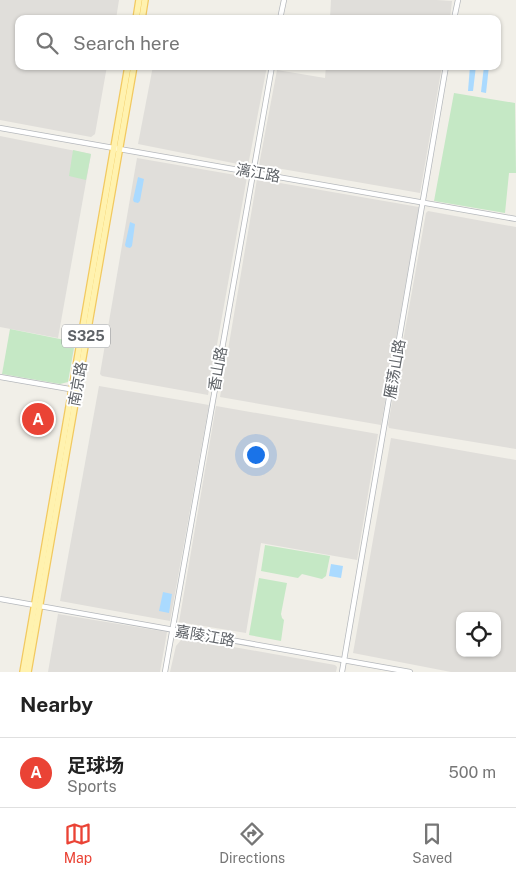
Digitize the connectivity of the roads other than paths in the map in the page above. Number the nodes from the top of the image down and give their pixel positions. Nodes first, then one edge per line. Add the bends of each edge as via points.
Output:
1 (139, 0) edge
2 (145, 0) edge
3 (284, 0) edge
4 (458, 0) edge
5 (137, 15) edge
6 (143, 15) edge
7 (281, 15) edge
8 (455, 15) edge
9 (127, 70) edge
10 (133, 70) edge
11 (271, 70) edge
12 (445, 70) edge
13 (0, 128) edge
14 (122, 132) junction
15 (117, 149) junction
16 (148, 155) junction
17 (253, 172) junction
18 (424, 203) junction
19 (516, 220) edge
20 (0, 377) edge
21 (75, 390) junction
22 (0, 599) edge
23 (37, 606) junction
24 (172, 630) junction
25 (344, 660) junction
26 (23, 672) edge
27 (28, 672) edge
28 (165, 672) edge
29 (342, 672) edge
30 (410, 672) edge

1 - 5 main road
2 - 6 main road
3 - 7 street
4 - 8 street
9 - 15 main road, 南京路 / S325
10 - 14 main road, 南京路 / S325
11 - 17 street, 香山路
12 - 18 street, 雁荡山路
13 - 15 street, 漓江路
14 - 15 main road, 南京路 / S325
14 - 16 street via 122,143 126,148
15 - 16 street, 漓江路
15 - 21 main road, 南京路 / S325
16 - 17 street, 漓江路
17 - 18 street, 漓江路
17 - 24 street, 香山路
18 - 19 street, 漓江路
18 - 25 street, 雁荡山路
20 - 21 street
21 - 23 main road, 南京路 / S325
22 - 23 street, 嘉陵江路
23 - 24 street, 嘉陵江路
23 - 26 main road, 南京路 / S325
23 - 27 main road, 南京路 / S325
24 - 25 street, 嘉陵江路
24 - 28 street, 香山路
25 - 29 street, 雁荡山路
25 - 30 street, 嘉陵江路

